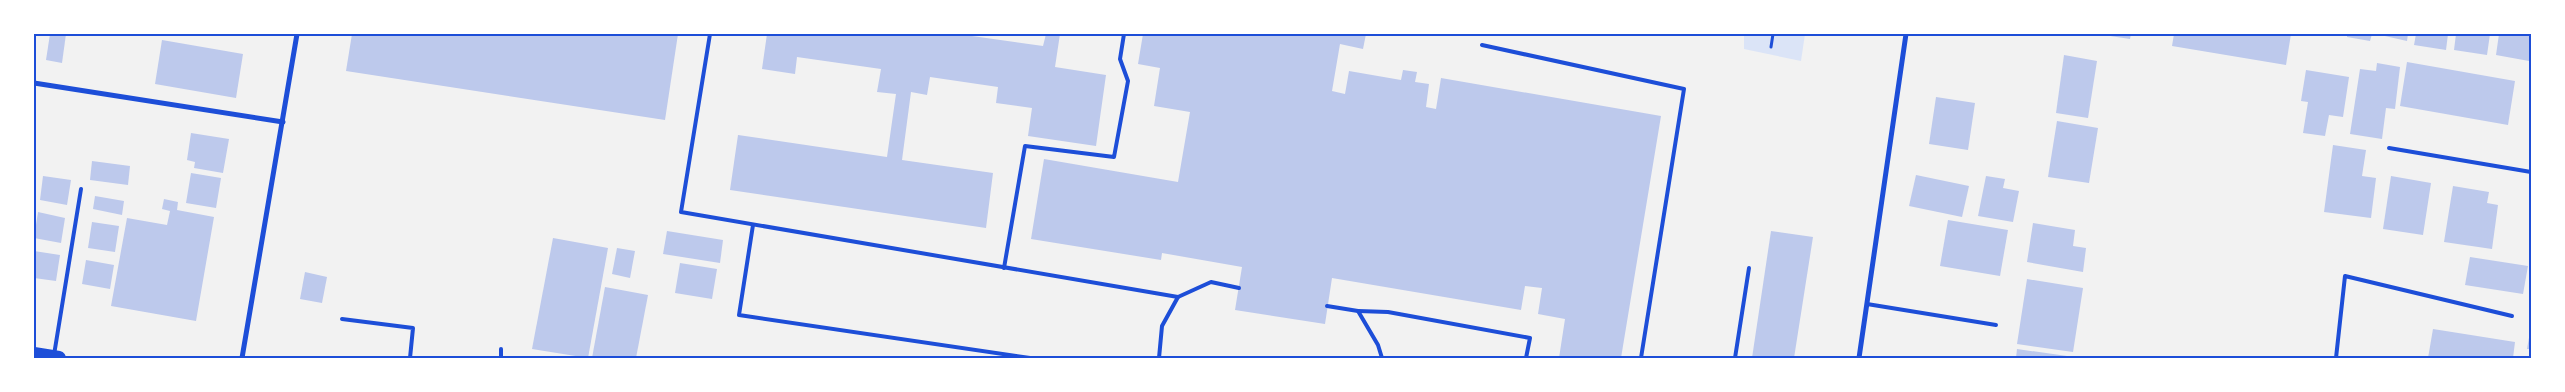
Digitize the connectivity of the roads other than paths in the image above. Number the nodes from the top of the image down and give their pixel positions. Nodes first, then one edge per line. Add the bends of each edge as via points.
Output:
1 (297, 34) edge
2 (710, 34) edge
3 (1124, 34) edge
4 (1906, 34) edge
5 (1482, 44) dead end
6 (34, 83) edge
7 (284, 122) junction
8 (2390, 148) dead end
9 (2531, 172) edge
10 (81, 189) dead end
11 (753, 225) junction
12 (1004, 268) junction
13 (1749, 268) dead end
14 (1239, 288) dead end
15 (1178, 297) junction
16 (1867, 304) junction
17 (1327, 306) dead end
18 (1358, 311) junction
19 (2512, 316) dead end
20 (342, 319) dead end
21 (1996, 325) dead end
22 (502, 349) dead end
23 (34, 354) edge
24 (56, 358) edge
25 (242, 358) edge
26 (410, 358) edge
27 (500, 358) edge
28 (1030, 358) edge
29 (1158, 358) edge
30 (1382, 358) edge
31 (1526, 358) edge
32 (1641, 358) edge
33 (1735, 358) edge
34 (1860, 358) edge
35 (2336, 358) edge

1 - 7 street
2 - 11 lane via 681,212
3 - 12 lane via 1120,59 1128,81 1114,157 1025,146
4 - 16 street
5 - 32 lane via 1684,89
6 - 7 street
7 - 25 street
8 - 9 lane
10 - 24 lane
11 - 12 lane
11 - 28 lane via 739,315
12 - 15 lane
13 - 33 lane
14 - 15 lane via 1211,282
15 - 29 lane via 1162,326
16 - 21 lane
16 - 34 street
17 - 18 lane
18 - 30 lane
18 - 31 lane via 1388,312 1530,338
19 - 35 lane via 2345,276
20 - 26 lane via 413,328
22 - 27 lane
23 - 24 highway

